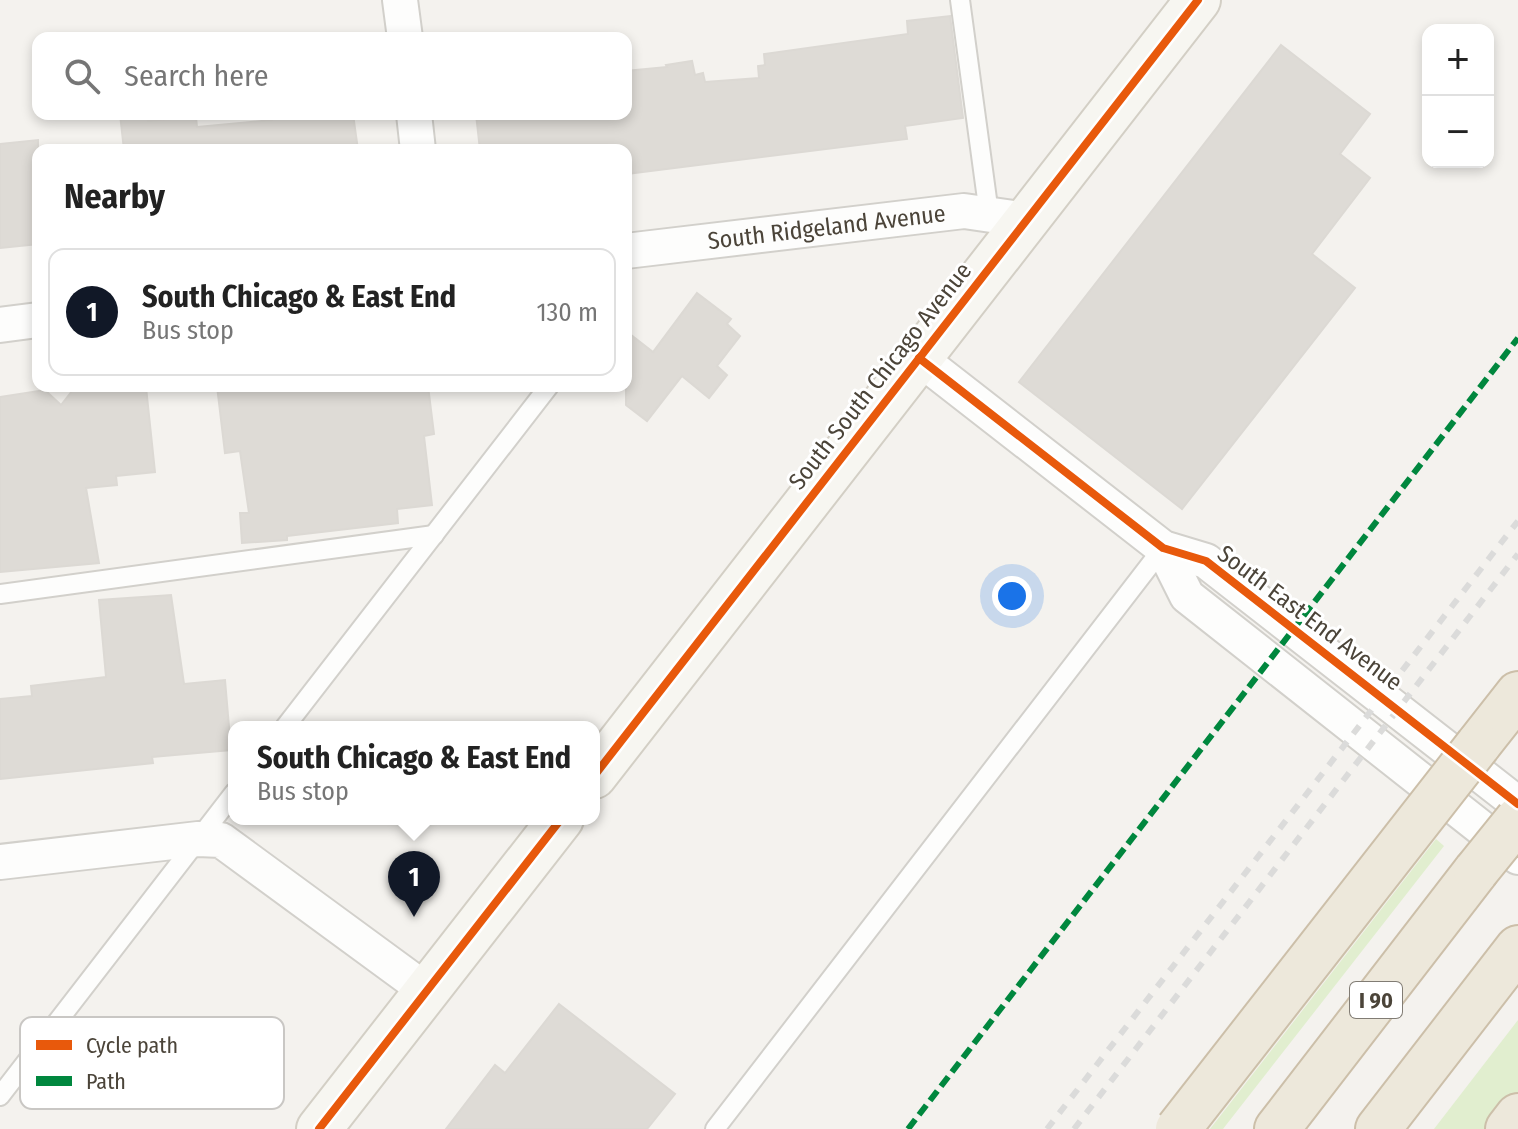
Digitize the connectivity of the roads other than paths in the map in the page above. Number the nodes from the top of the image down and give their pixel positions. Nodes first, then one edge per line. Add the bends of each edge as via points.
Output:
1 (400, 0) edge
2 (960, 0) edge
3 (1198, 0) edge
4 (404, 32) edge
5 (415, 120) edge
6 (417, 144) edge
7 (1008, 217) junction
8 (632, 250) edge
9 (32, 321) edge
10 (0, 325) edge
11 (919, 358) junction
12 (544, 392) edge
13 (434, 535) junction
14 (1163, 548) junction
15 (0, 594) edge
16 (1518, 694) edge
17 (290, 721) edge
18 (600, 768) edge
19 (228, 801) edge
20 (1518, 804) edge
21 (1518, 819) edge
22 (556, 825) edge
23 (198, 839) junction
24 (1518, 857) edge
25 (0, 862) edge
26 (1518, 948) edge
27 (427, 991) junction
28 (61, 1017) edge
29 (20, 1070) edge
30 (0, 1096) edge
31 (1518, 1116) edge
32 (319, 1129) edge
33 (715, 1129) edge
34 (1178, 1129) edge
35 (1277, 1129) edge
36 (1378, 1129) edge
37 (1508, 1129) edge

1 - 4 street
2 - 7 lane
3 - 7 main road, South South Chicago Avenue
5 - 6 street
7 - 8 street, South Ridgeland Avenue via 964,211
7 - 11 main road, South South Chicago Avenue
9 - 10 street
11 - 14 street, South East End Avenue
11 - 18 main road, South South Chicago Avenue
12 - 13 lane
13 - 15 lane
13 - 17 lane
14 - 20 street, South East End Avenue via 1206,561
14 - 24 street, South East End Avenue via 1187,596
14 - 33 lane
16 - 34 highway, bridge
19 - 23 lane
21 - 35 highway, I 90, bridge
22 - 27 main road
23 - 25 street
23 - 27 street via 221,840
23 - 28 lane
26 - 36 highway
27 - 32 main road
29 - 30 lane
31 - 37 highway

